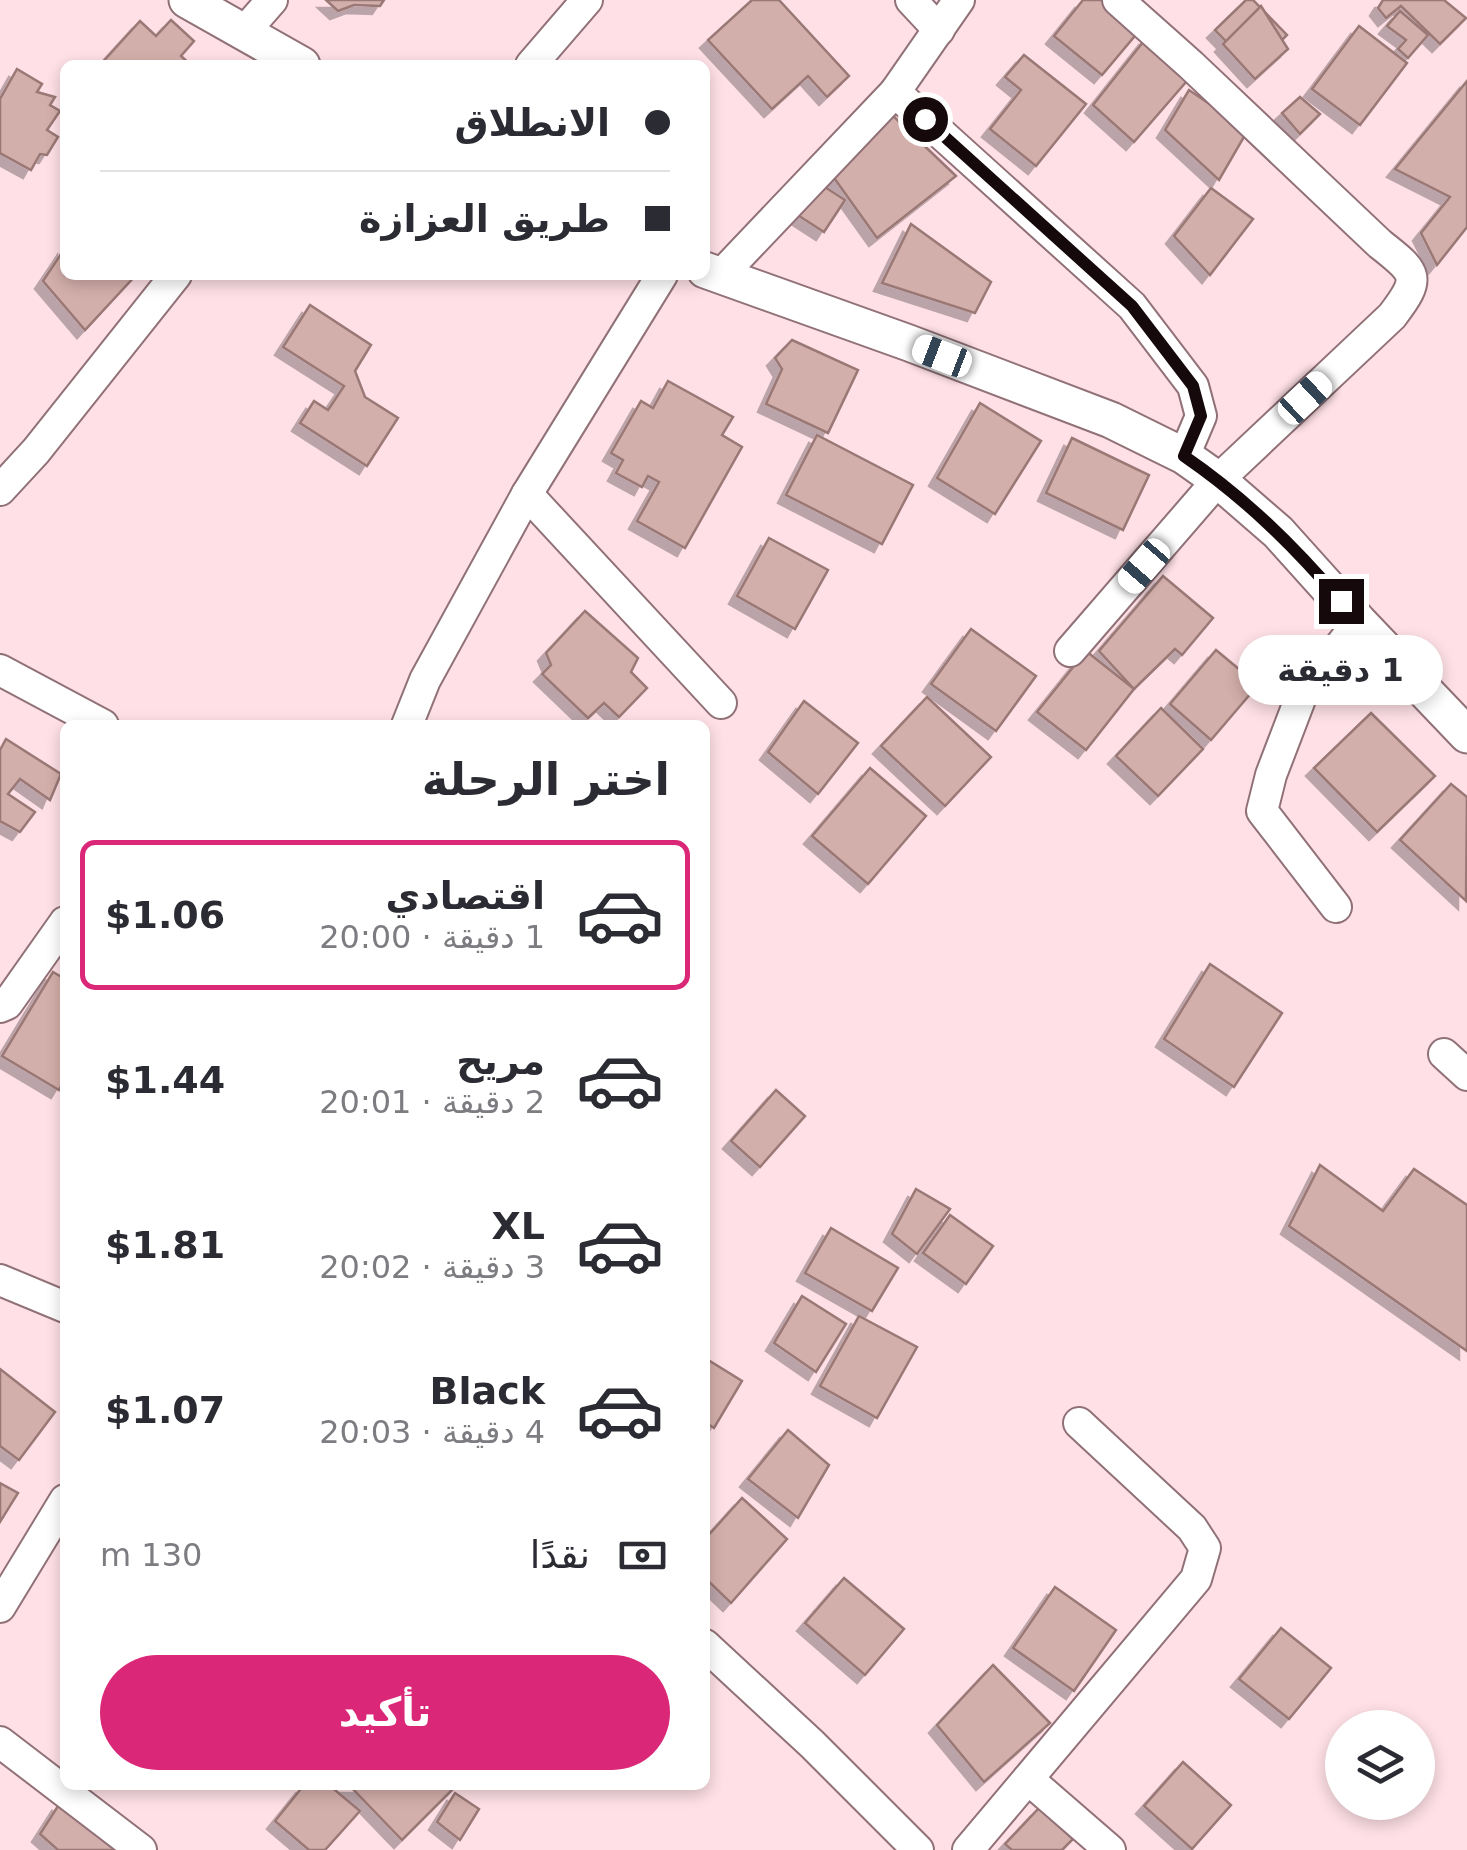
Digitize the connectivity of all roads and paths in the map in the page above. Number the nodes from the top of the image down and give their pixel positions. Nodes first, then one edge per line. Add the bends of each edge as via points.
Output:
1 (187, 0) edge
2 (272, 0) edge
3 (587, 0) edge
4 (911, 0) edge
5 (959, 0) edge
6 (1118, 0) edge
7 (939, 30) junction
8 (244, 32) junction
9 (293, 60) edge
10 (535, 60) edge
11 (895, 92) junction
12 (713, 272) edge
13 (172, 280) edge
14 (659, 280) edge
15 (1184, 456) junction
16 (1218, 480) junction
17 (0, 490) edge
18 (526, 494) junction
19 (1359, 622) junction
20 (1070, 651) dead end
21 (0, 670) edge
22 (721, 703) dead end
23 (93, 720) edge
24 (409, 720) edge
25 (1467, 735) edge
26 (1336, 908) dead end
27 (60, 929) edge
28 (0, 1007) edge
29 (1444, 1054) dead end
30 (1467, 1075) edge
31 (0, 1280) edge
32 (60, 1305) edge
33 (1079, 1422) dead end
34 (60, 1508) edge
35 (0, 1607) edge
36 (710, 1649) edge
37 (0, 1742) edge
38 (1028, 1778) junction
39 (60, 1788) edge
40 (63, 1790) edge
41 (141, 1850) edge
42 (918, 1850) edge
43 (968, 1850) edge
44 (1110, 1850) edge

1 - 8 street
2 - 8 street
3 - 10 street
4 - 7 street
5 - 7 street
6 - 16 street via 1406,265 1413,280 1392,316
7 - 11 street
8 - 9 street
11 - 12 street
11 - 15 street via 1132,306 1193,386 1201,416
12 - 15 street via 1112,420
13 - 17 street
14 - 18 street
15 - 16 street
16 - 19 street via 1278,532
16 - 20 street
18 - 22 street
18 - 24 street
19 - 25 street
19 - 26 street via 1302,694 1262,811
21 - 23 street
27 - 28 street
29 - 30 street
31 - 32 street
33 - 38 street via 1192,1528 1204,1548 1196,1578
34 - 35 street
36 - 42 street
37 - 39 street
38 - 43 street
38 - 44 street
40 - 41 street

